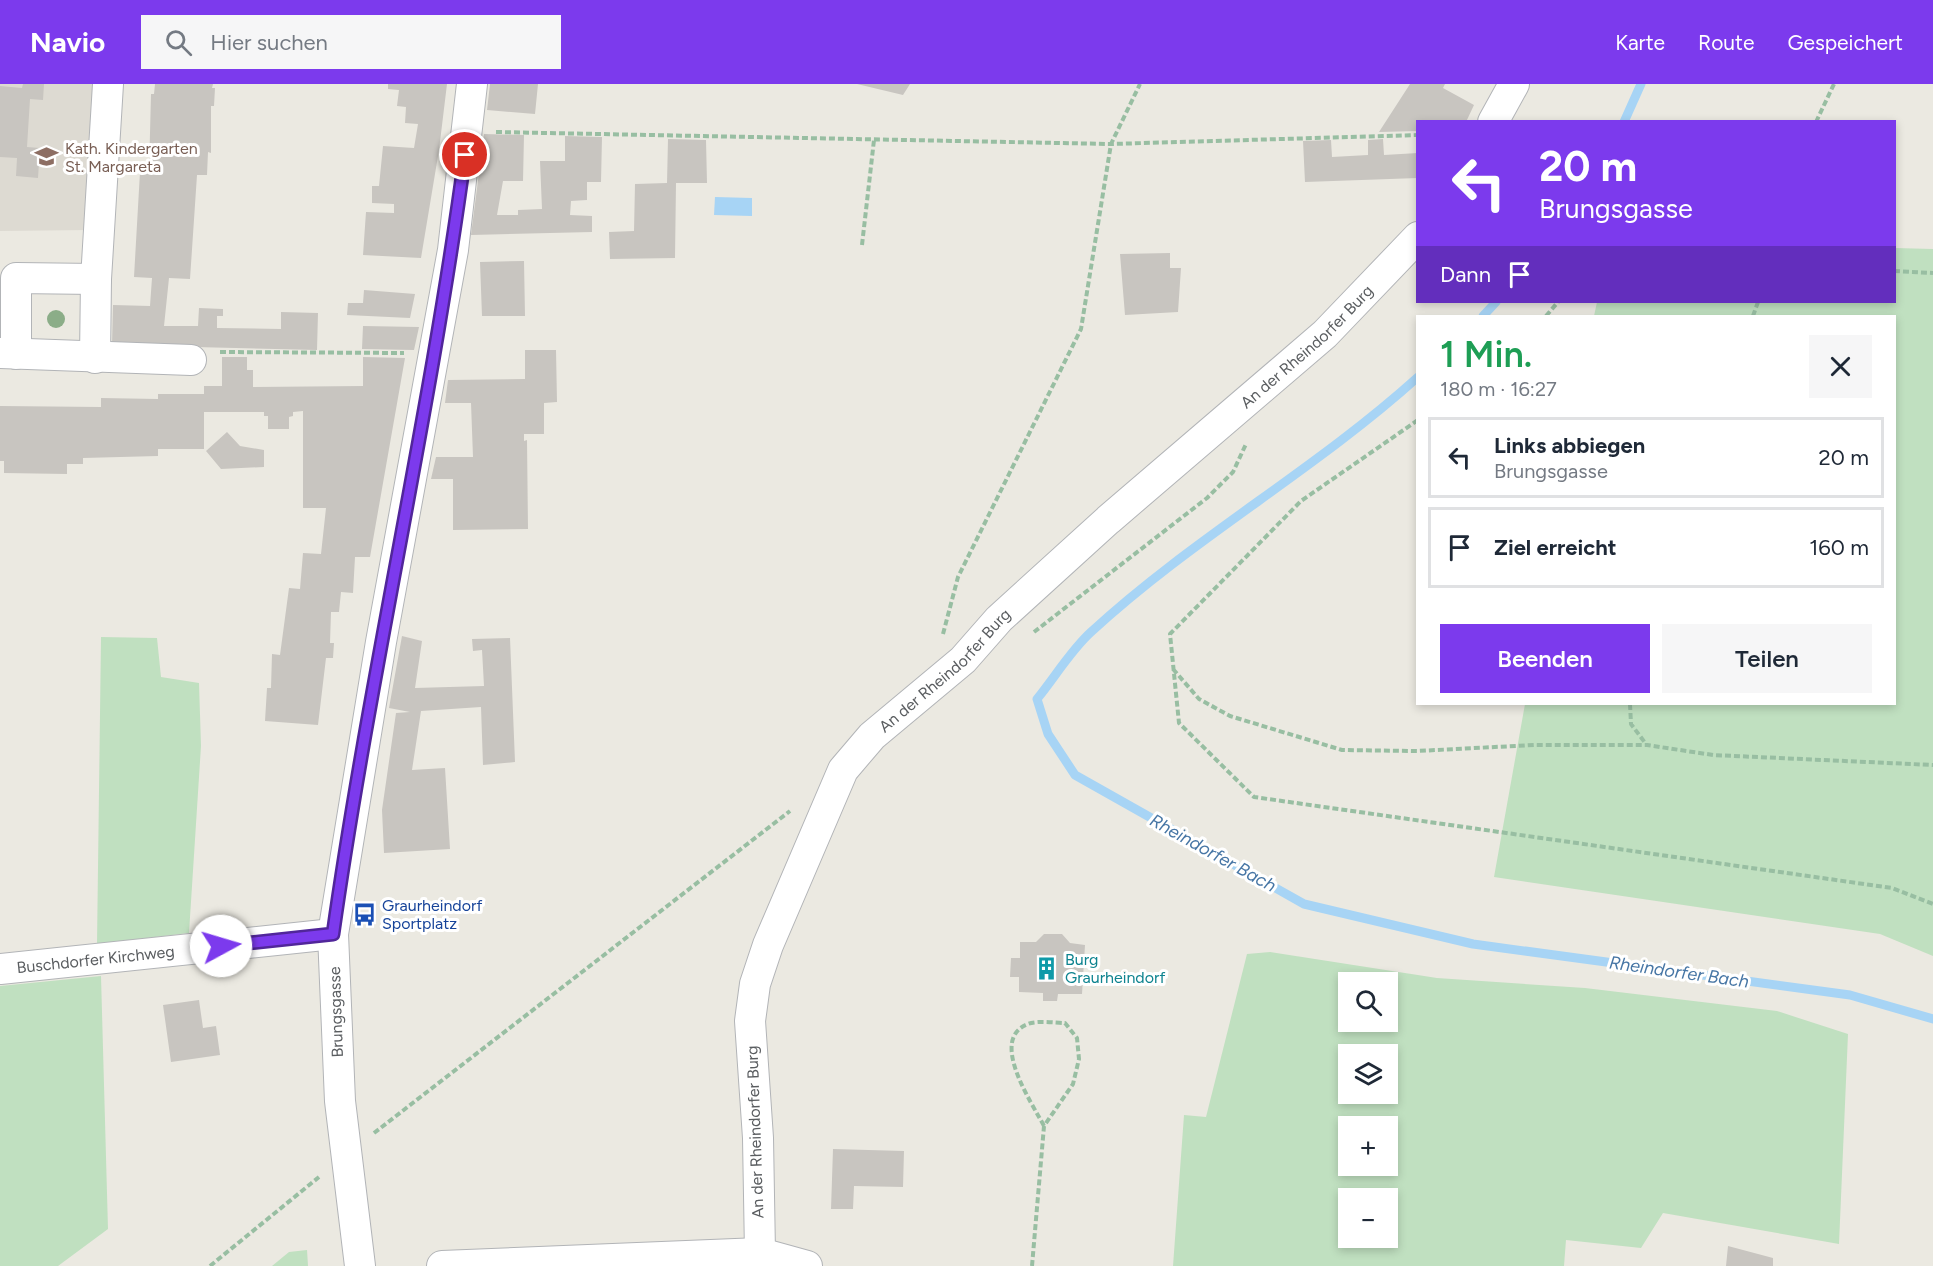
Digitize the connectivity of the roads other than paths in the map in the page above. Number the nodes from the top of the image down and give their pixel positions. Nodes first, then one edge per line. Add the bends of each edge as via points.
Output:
1 (108, 84) edge
2 (472, 84) edge
3 (1514, 84) edge
4 (1494, 120) edge
5 (1416, 239) edge
6 (96, 279) junction
7 (8, 353) edge
8 (95, 358) junction
9 (191, 360) road end
10 (333, 934) junction
11 (0, 969) edge
12 (760, 1252) junction
13 (360, 1266) edge
14 (442, 1266) edge
15 (807, 1266) edge

1 - 6 street
2 - 10 street, Brungsgasse via 453,250 379,652
3 - 4 street
5 - 12 street, An der Rheindorfer Burg via 1325,334 1108,520 1008,611 963,660 872,736 843,770 755,984 750,1021
6 - 7 street via 16,278
6 - 8 street
7 - 8 street
8 - 9 street
10 - 11 street, Buschdorfer Kirchweg
10 - 13 street, Brungsgasse via 338,1077
12 - 14 street
12 - 15 street

